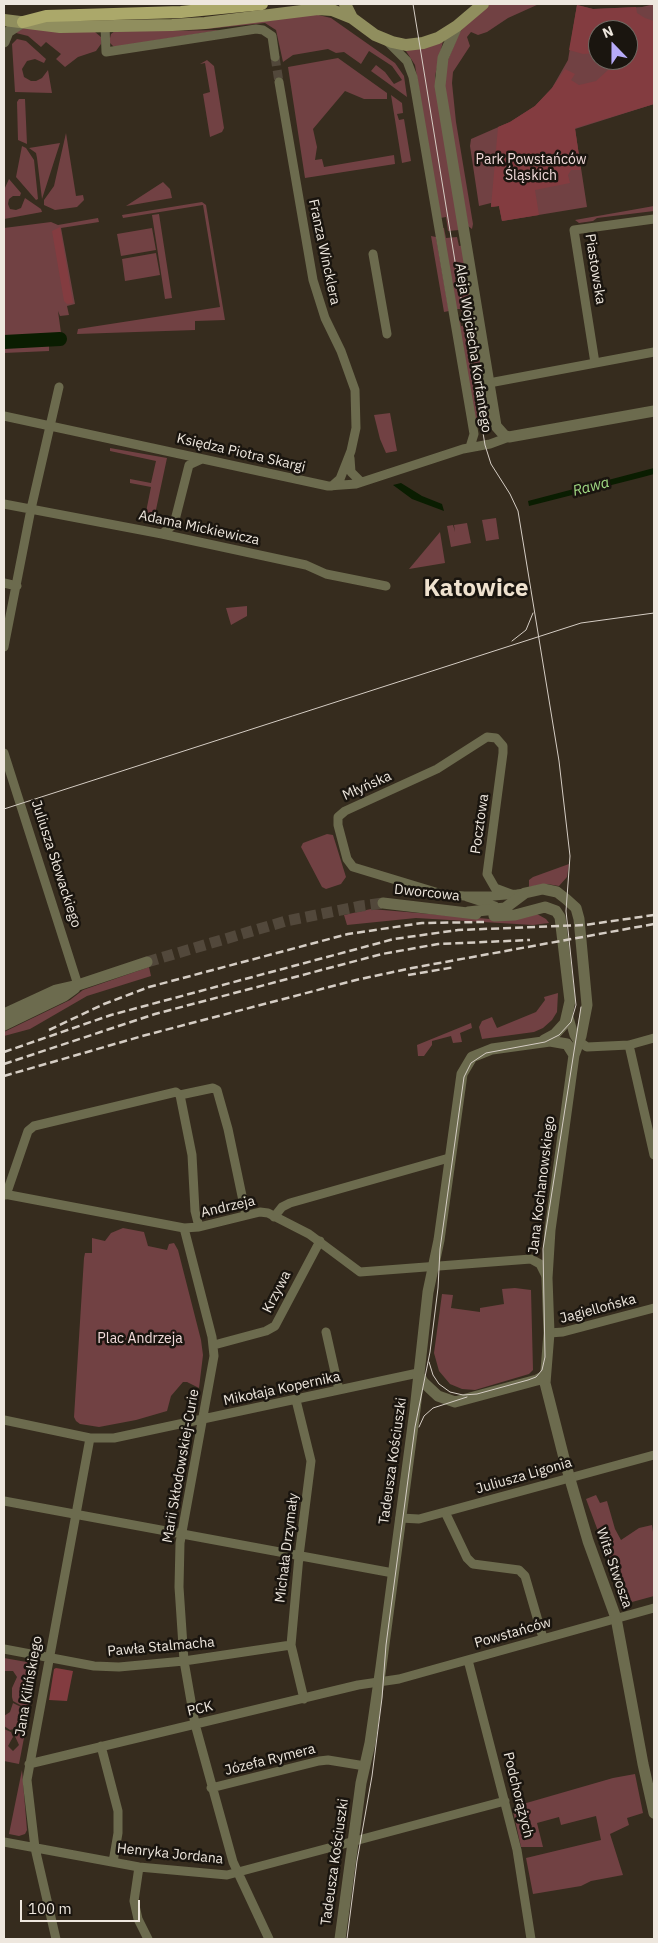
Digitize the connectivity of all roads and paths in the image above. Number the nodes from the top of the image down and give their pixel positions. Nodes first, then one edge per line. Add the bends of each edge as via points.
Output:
1 (262, 4) edge
2 (345, 4) edge
3 (472, 4) edge
4 (483, 4) edge
5 (352, 18) junction
6 (4, 20) edge
7 (23, 22) junction
8 (462, 22) junction
9 (105, 26) junction
10 (386, 40) junction
11 (4, 42) edge
12 (275, 57) tunnel mouth
13 (279, 82) tunnel mouth
14 (654, 218) edge
15 (373, 254) dead end
16 (387, 334) dead end
17 (654, 352) edge
18 (595, 363) junction
19 (489, 383) junction
20 (59, 387) dead end
21 (654, 411) edge
22 (4, 416) edge
23 (50, 426) junction
24 (509, 437) junction
25 (470, 447) junction
26 (351, 450) junction
27 (202, 459) junction
28 (361, 482) junction
29 (332, 486) junction
30 (4, 504) edge
31 (31, 510) junction
32 (162, 534) junction
33 (4, 583) edge
34 (17, 586) junction
35 (386, 586) dead end
36 (4, 647) edge
37 (502, 744) joint
38 (4, 753) edge
39 (557, 892) joint
40 (525, 893) junction
41 (511, 894) junction
42 (464, 896) junction
43 (383, 904) tunnel mouth
44 (505, 908) junction
45 (529, 910) junction
46 (468, 912) junction
47 (147, 962) tunnel mouth
48 (78, 985) junction
49 (4, 1014) edge
50 (568, 1014) junction
51 (4, 1025) edge
52 (654, 1038) edge
53 (537, 1042) junction
54 (579, 1042) junction
55 (629, 1045) junction
56 (574, 1055) junction
57 (180, 1095) junction
58 (654, 1155) edge
59 (449, 1158) junction
60 (5, 1194) edge
61 (246, 1215) junction
62 (274, 1216) junction
63 (184, 1228) junction
64 (199, 1228) junction
65 (320, 1241) junction
66 (433, 1268) junction
67 (547, 1278) junction
68 (654, 1308) edge
69 (326, 1332) dead end
70 (549, 1333) junction
71 (214, 1345) junction
72 (418, 1373) junction
73 (545, 1376) junction
74 (339, 1390) junction
75 (296, 1400) junction
76 (4, 1420) edge
77 (203, 1420) junction
78 (90, 1438) junction
79 (654, 1455) edge
80 (570, 1479) junction
81 (4, 1501) edge
82 (445, 1512) junction
83 (75, 1514) junction
84 (400, 1518) junction
85 (182, 1534) junction
86 (298, 1556) junction
87 (393, 1573) junction
88 (654, 1608) edge
89 (616, 1618) junction
90 (544, 1638) junction
91 (291, 1644) junction
92 (4, 1649) edge
93 (48, 1657) junction
94 (468, 1660) junction
95 (184, 1661) junction
96 (378, 1682) junction
97 (304, 1699) junction
98 (194, 1724) junction
99 (101, 1746) junction
100 (29, 1764) junction
101 (365, 1766) junction
102 (211, 1788) junction
103 (505, 1801) junction
104 (654, 1813) edge
105 (353, 1841) junction
106 (4, 1842) edge
107 (35, 1848) junction
108 (113, 1862) junction
109 (139, 1867) junction
110 (238, 1873) junction
111 (56, 1939) edge
112 (148, 1939) edge
113 (269, 1939) edge
114 (340, 1939) edge
115 (531, 1939) edge

1 - 7 main road via 181,12 46,16
2 - 5 main road
3 - 8 main road
4 - 8 main road
5 - 9 main road via 318,8 205,23
5 - 10 main road
6 - 7 main road
7 - 9 main road via 60,27
7 - 11 street via 8,32
8 - 10 main road via 438,38 423,43
8 - 19 street, Aleja Wojciecha Korfantego via 443,58 440,86
9 - 12 street via 106,52 256,29 272,36
10 - 25 street, Aleja Wojciecha Korfantego via 407,61 412,72 474,434
13 - 26 street, Franza Wincklera via 313,280 324,318 344,358 355,390 356,428
14 - 18 street, Piastowska via 574,230
15 - 16 street
17 - 18 street
18 - 19 street
19 - 24 street, Aleja Wojciecha Korfantego via 496,426
20 - 23 street
21 - 24 street
22 - 23 street, Księdza Piotra Skargi
23 - 27 street, Księdza Piotra Skargi
23 - 31 street
24 - 25 street, Aleja Wojciecha Korfantego
25 - 28 street, Księdza Piotra Skargi
26 - 28 street, Franza Wincklera via 351,472
26 - 29 street, Franza Wincklera via 340,479
27 - 29 street, Księdza Piotra Skargi
27 - 32 street via 189,464 174,524
28 - 29 street, Księdza Piotra Skargi
30 - 31 street, Adama Mickiewicza
31 - 32 street, Adama Mickiewicza
31 - 34 street
32 - 35 street, Adama Mickiewicza
33 - 34 street
34 - 36 street
37 - 41 street, Pocztowa via 487,874 495,888
37 - 42 street, Młyńska via 496,738 487,737 437,769 339,815 338,824 350,865 419,887
38 - 48 street, Juliusza Słowackiego
39 - 40 street, Dworcowa via 543,888
39 - 54 street, Jana Kochanowskiego via 576,908 579,919 587,1005
40 - 41 street, Dworcowa
40 - 44 street, Dworcowa
41 - 42 street, Dworcowa
42 - 44 street, Dworcowa via 482,904
43 - 46 street, Dworcowa
44 - 45 street, Dworcowa
44 - 46 street, Dworcowa
45 - 46 street, Dworcowa via 499,916
45 - 50 street, Dworcowa via 554,909 560,917 570,995
47 - 48 street
48 - 49 street via 56,990
48 - 51 street via 64,996
50 - 53 street, Tadeusza Kościuszki via 560,1030
50 - 54 street
52 - 55 street
53 - 56 street, Tadeusza Kościuszki via 564,1043
53 - 59 street, Tadeusza Kościuszki via 482,1051 468,1062 462,1074
54 - 55 street via 595,1048
54 - 56 street, Jana Kochanowskiego
55 - 58 street
56 - 67 street, Jana Kochanowskiego via 550,1230
57 - 60 street via 176,1092 34,1126 28,1132
57 - 61 street via 217,1090
57 - 64 street via 192,1155
59 - 62 street, Andrzeja via 290,1203
59 - 66 street, Tadeusza Kościuszki
60 - 63 street, Andrzeja
61 - 62 street, Andrzeja via 260,1212
61 - 64 street, Andrzeja
62 - 65 street
63 - 64 street, Andrzeja
63 - 71 street, Marii Skłodowskiej-Curie
65 - 66 street via 360,1272
65 - 71 street, Krzywa via 275,1326
66 - 67 street via 531,1259 540,1264
66 - 72 street, Tadeusza Kościuszki
67 - 70 street, Jana Kochanowskiego
68 - 70 street, Jagiellońska
69 - 74 street
70 - 73 street, Wita Stwosza
71 - 77 street, Marii Skłodowskiej-Curie
72 - 73 street via 438,1396 455,1402
72 - 74 street, Mikołaja Kopernika
72 - 84 street, Tadeusza Kościuszki
73 - 80 street, Wita Stwosza via 546,1391
74 - 75 street, Mikołaja Kopernika
75 - 77 street, Mikołaja Kopernika
75 - 86 street, Michała Drzymały via 311,1461
76 - 78 street, Mikołaja Kopernika
77 - 78 street, Mikołaja Kopernika via 128,1436
77 - 85 street, Marii Skłodowskiej-Curie
78 - 83 street, Jana Kilińskiego
79 - 80 street, Juliusza Ligonia
80 - 82 street, Juliusza Ligonia
80 - 89 street, Wita Stwosza
81 - 83 street
82 - 84 street, Juliusza Ligonia via 419,1519
82 - 90 street via 473,1564 520,1570 525,1576
83 - 85 street
83 - 93 street, Jana Kilińskiego
84 - 87 street, Tadeusza Kościuszki
85 - 86 street
85 - 95 street, Marii Skłodowskiej-Curie via 179,1587
86 - 87 street
86 - 91 street, Michała Drzymały
87 - 96 street, Tadeusza Kościuszki
88 - 89 street, Powstańców
89 - 90 street, Powstańców
89 - 104 street, Wita Stwosza
90 - 94 street, Powstańców
91 - 95 street, Pawła Stalmacha
91 - 97 street, Michała Drzymały
92 - 93 street, Pawła Stalmacha
93 - 95 street, Pawła Stalmacha via 119,1667
93 - 100 street, Jana Kilińskiego
94 - 96 street, Powstańców
94 - 103 street, Podchorążych
95 - 98 street, Marii Skłodowskiej-Curie
96 - 97 street, PCK
96 - 101 street, Tadeusza Kościuszki
97 - 98 street, PCK
98 - 99 street, PCK
98 - 102 street, Marii Skłodowskiej-Curie
99 - 100 street, PCK
99 - 108 street via 118,1811
100 - 107 street, Jana Kilińskiego via 27,1780
101 - 102 street, Józefa Rymera via 318,1761
101 - 105 street, Tadeusza Kościuszki
102 - 110 street, Marii Skłodowskiej-Curie
103 - 105 street, Henryka Jordana
103 - 115 street, Podchorążych via 517,1850
105 - 110 street, Henryka Jordana
105 - 114 street, Tadeusza Kościuszki
106 - 107 street, Henryka Jordana
107 - 108 street, Henryka Jordana
107 - 111 street, Jana Kilińskiego
108 - 109 street, Henryka Jordana
109 - 110 street, Henryka Jordana via 227,1875
109 - 112 street via 134,1901
110 - 113 street, Marii Skłodowskiej-Curie

